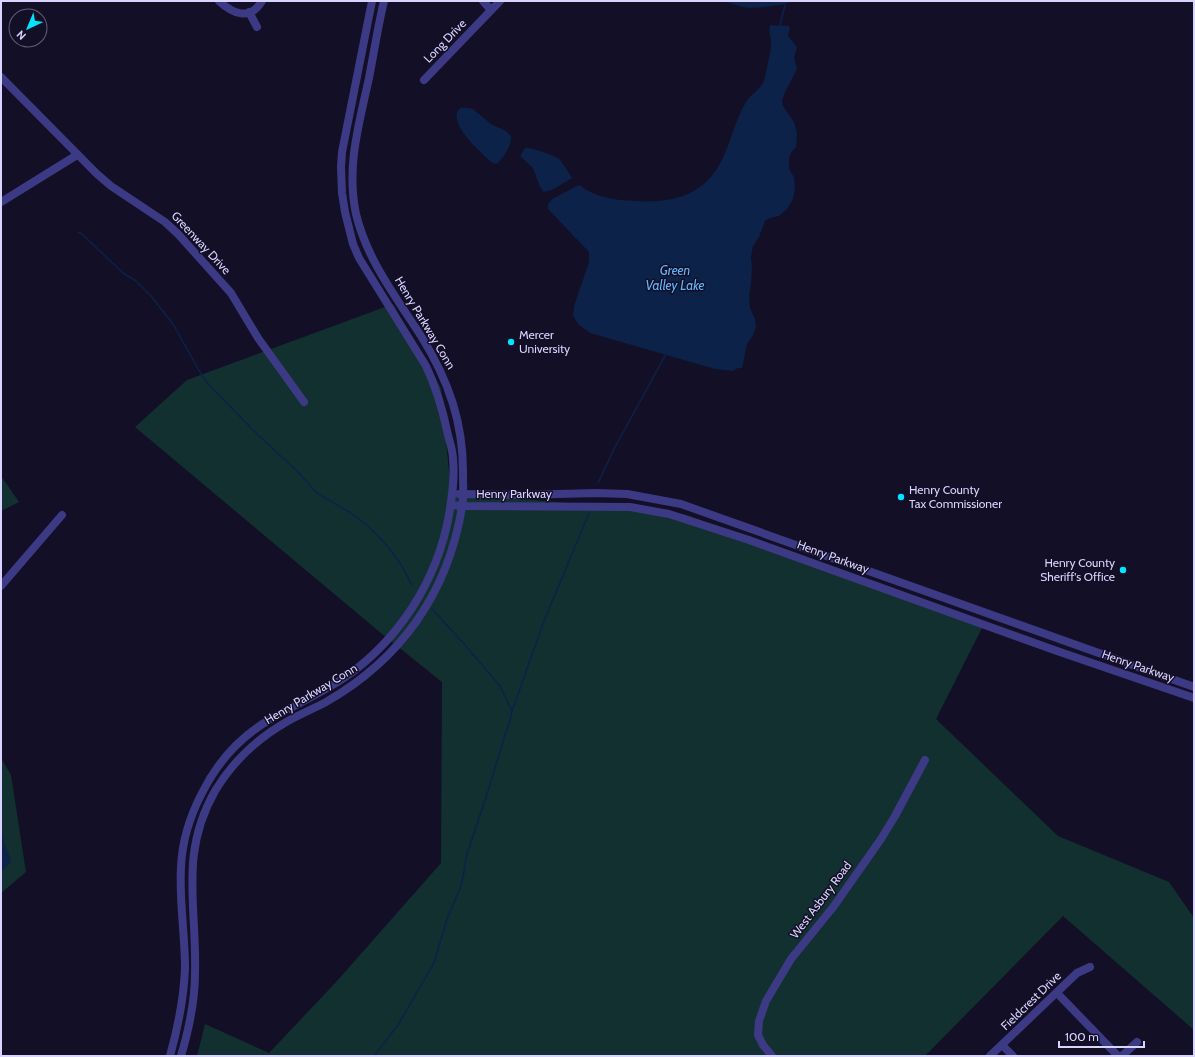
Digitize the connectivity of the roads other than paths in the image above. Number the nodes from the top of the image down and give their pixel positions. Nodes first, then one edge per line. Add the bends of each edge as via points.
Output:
1 (219, 1) edge
2 (262, 1) edge
3 (372, 1) edge
4 (384, 1) edge
5 (483, 1) edge
6 (500, 1) edge
7 (491, 10) junction
8 (249, 12) junction
9 (257, 27) dead end
10 (1, 77) edge
11 (424, 80) dead end
12 (77, 154) junction
13 (1, 202) edge
14 (304, 402) dead end
15 (453, 494) junction
16 (463, 494) junction
17 (451, 505) junction
18 (462, 506) junction
19 (62, 515) dead end
20 (1, 586) edge
21 (1194, 687) edge
22 (1194, 698) edge
23 (925, 760) dead end
24 (1090, 967) dead end
25 (1057, 993) junction
26 (1137, 1042) dead end
27 (1002, 1045) junction
28 (170, 1056) edge
29 (181, 1056) edge
30 (772, 1056) edge
31 (990, 1056) edge
32 (1013, 1056) edge
33 (1118, 1056) edge
34 (1122, 1056) edge

1 - 8 street via 233,12
2 - 8 street via 257,8
3 - 15 street, Henry Parkway Conn via 342,152 342,193 345,212 348,229 359,258 414,345 435,385 443,408 453,459
4 - 16 street, Henry Parkway Conn via 355,143 353,198 370,254 436,360 446,382 462,442
5 - 7 street
6 - 7 street, Long Drive
7 - 11 street, Long Drive
8 - 9 street
10 - 12 street, Greenway Drive
12 - 13 street
12 - 14 street, Greenway Drive via 111,186 158,216 178,234 231,294 258,338
15 - 16 street, Henry Parkway
15 - 17 street, Henry Parkway Conn
16 - 18 street, Henry Parkway Conn
16 - 21 street, Henry Parkway via 619,494 681,504
17 - 18 street, Henry Parkway
17 - 28 street, Henry Parkway Conn via 435,565 423,590 386,642 343,679 271,719 242,740 222,762 202,793 188,826 183,846 181,867 185,968 181,1008
18 - 22 street, Henry Parkway via 630,507 668,514 749,540
18 - 29 street, Henry Parkway Conn via 447,565 420,616 401,642 360,680 266,734 254,744 227,773 206,809 193,855 191,878 195,946 194,992 188,1032
19 - 20 street
23 - 30 street, West Asbury Road via 881,839 834,906 791,959 766,1001 759,1020 758,1035
24 - 25 street, Fieldcrest Drive via 1077,973
25 - 27 street, Fieldcrest Drive
25 - 33 street
26 - 34 street
27 - 31 street, Fieldcrest Drive
27 - 32 street

